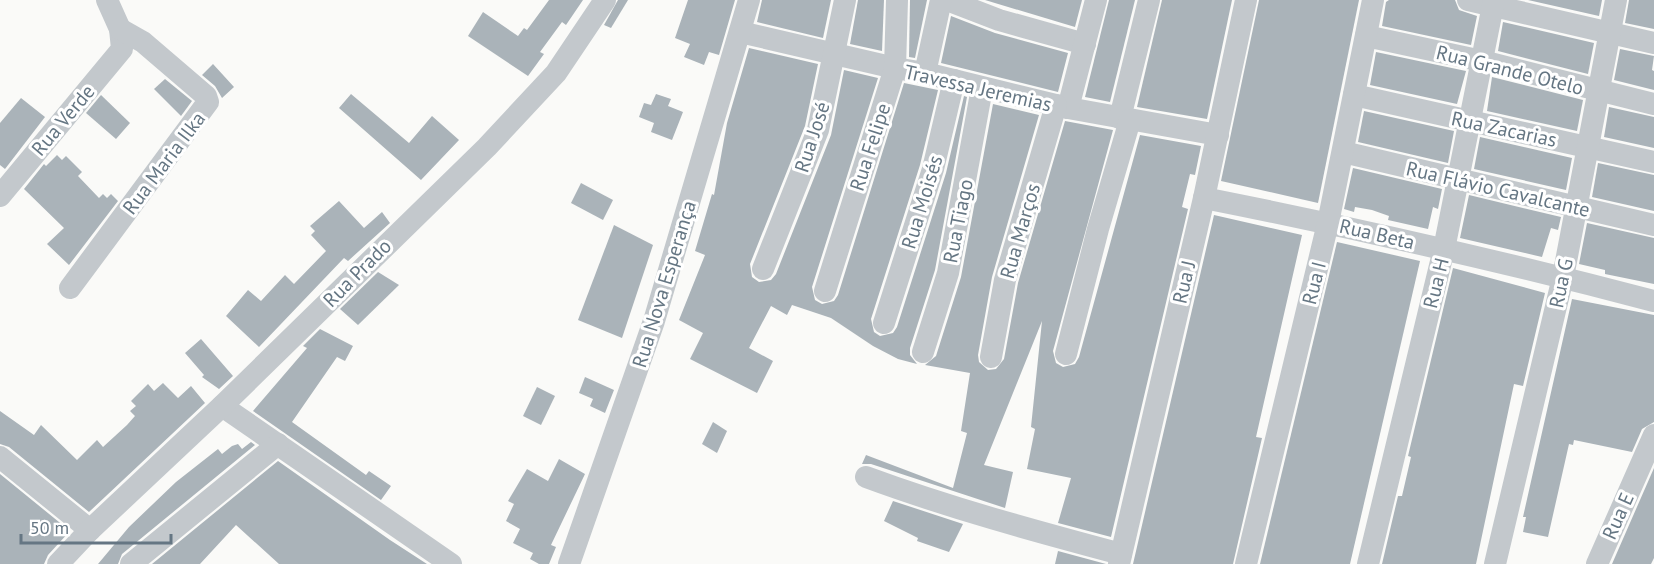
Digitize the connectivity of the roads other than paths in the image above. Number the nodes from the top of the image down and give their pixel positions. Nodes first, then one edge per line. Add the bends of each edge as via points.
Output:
1 (107, 0) edge
2 (605, 0) edge
3 (749, 0) edge
4 (845, 0) edge
5 (897, 0) edge
6 (941, 0) edge
7 (947, 0) edge
8 (1096, 0) edge
9 (1149, 0) edge
10 (1246, 0) edge
11 (1373, 0) edge
12 (1468, 0) edge
13 (1616, 0) edge
14 (1494, 3) edge
15 (1003, 10) edge
16 (740, 32) junction
17 (1610, 33) junction
18 (122, 36) junction
19 (1366, 36) junction
20 (1654, 43) edge
21 (1085, 45) junction
22 (834, 54) junction
23 (1482, 61) junction
24 (895, 68) junction
25 (926, 73) junction
26 (954, 80) junction
27 (982, 88) junction
28 (1599, 91) junction
29 (1354, 95) junction
30 (1654, 104) edge
31 (1062, 107) junction
32 (1125, 119) junction
33 (1470, 122) junction
34 (1218, 135) junction
35 (1587, 146) junction
36 (1343, 152) junction
37 (1654, 162) edge
38 (1458, 179) junction
39 (0, 196) edge
40 (1204, 198) junction
41 (1576, 207) junction
42 (1328, 223) junction
43 (1654, 225) edge
44 (1444, 249) junction
45 (762, 269) dead end
46 (1563, 277) junction
47 (70, 288) dead end
48 (825, 291) dead end
49 (1654, 301) edge
50 (884, 323) dead end
51 (923, 352) dead end
52 (1066, 354) dead end
53 (991, 357) dead end
54 (222, 406) junction
55 (1654, 435) edge
56 (278, 444) junction
57 (0, 457) edge
58 (866, 477) dead end
59 (90, 530) junction
60 (1120, 559) edge
61 (58, 564) edge
62 (131, 564) edge
63 (451, 564) edge
64 (569, 564) edge
65 (1246, 564) edge
66 (1368, 564) edge
67 (1495, 564) edge
68 (1598, 564) edge

1 - 18 street
2 - 54 street, Rua Prado via 556,73 488,147
3 - 16 street, Rua Nova Esperança
4 - 22 street, Rua José
5 - 24 street, Rua Felipe
6 - 25 street
7 - 15 street
8 - 21 street, Rua Marços
9 - 32 street
10 - 34 street, Rua J
11 - 19 street, Rua I
12 - 14 street
13 - 17 street, Rua G
14 - 17 street
14 - 23 street, Rua H
15 - 21 street
16 - 22 street, Travessa Jeremias
16 - 64 street, Rua Nova Esperança via 654,321
17 - 20 street
17 - 28 street, Rua G
18 - 39 street, Rua Verde via 120,53
18 - 47 street, Rua Maria Ilka via 143,42 206,96 208,102
19 - 23 street, Rua Grande Otelo
19 - 29 street, Rua I
21 - 31 street, Rua Marços
22 - 24 street, Travessa Jeremias
22 - 45 street, Rua José via 818,130
23 - 28 street, Rua Grande Otelo
23 - 33 street, Rua H
24 - 25 street, Travessa Jeremias
24 - 48 street, Rua Felipe
25 - 26 street, Travessa Jeremias
26 - 27 street, Travessa Jeremias
26 - 50 street, Rua Moisés via 933,169
27 - 31 street, Travessa Jeremias
27 - 51 street, Rua Tiago via 948,273
28 - 30 street, Rua Grande Otelo
28 - 35 street, Rua G
29 - 33 street, Rua Zacarias
29 - 36 street, Rua I
31 - 32 street, Travessa Jeremias
31 - 53 street, Rua Marços via 1005,280
32 - 34 street, Travessa Jeremias
32 - 52 street
33 - 35 street, Rua Zacarias
33 - 38 street, Rua H
34 - 40 street, Rua J
35 - 37 street, Rua Zacarias
35 - 41 street, Rua G
36 - 38 street, Rua Flávio Cavalcante
36 - 42 street, Rua I
38 - 41 street, Rua Flávio Cavalcante
38 - 44 street, Rua H
40 - 42 street, Rua Beta
40 - 60 street, Rua J
41 - 43 street, Rua Flávio Cavalcante
41 - 46 street, Rua G
42 - 44 street, Rua Beta
42 - 65 street, Rua I
44 - 46 street, Rua Beta
44 - 66 street, Rua H
46 - 49 street, Rua Beta
46 - 67 street, Rua G
54 - 56 street
54 - 59 street, Rua Prado
55 - 68 street, Rua E
56 - 62 street
56 - 63 street
57 - 59 street
58 - 60 street
59 - 61 street, Rua Prado

